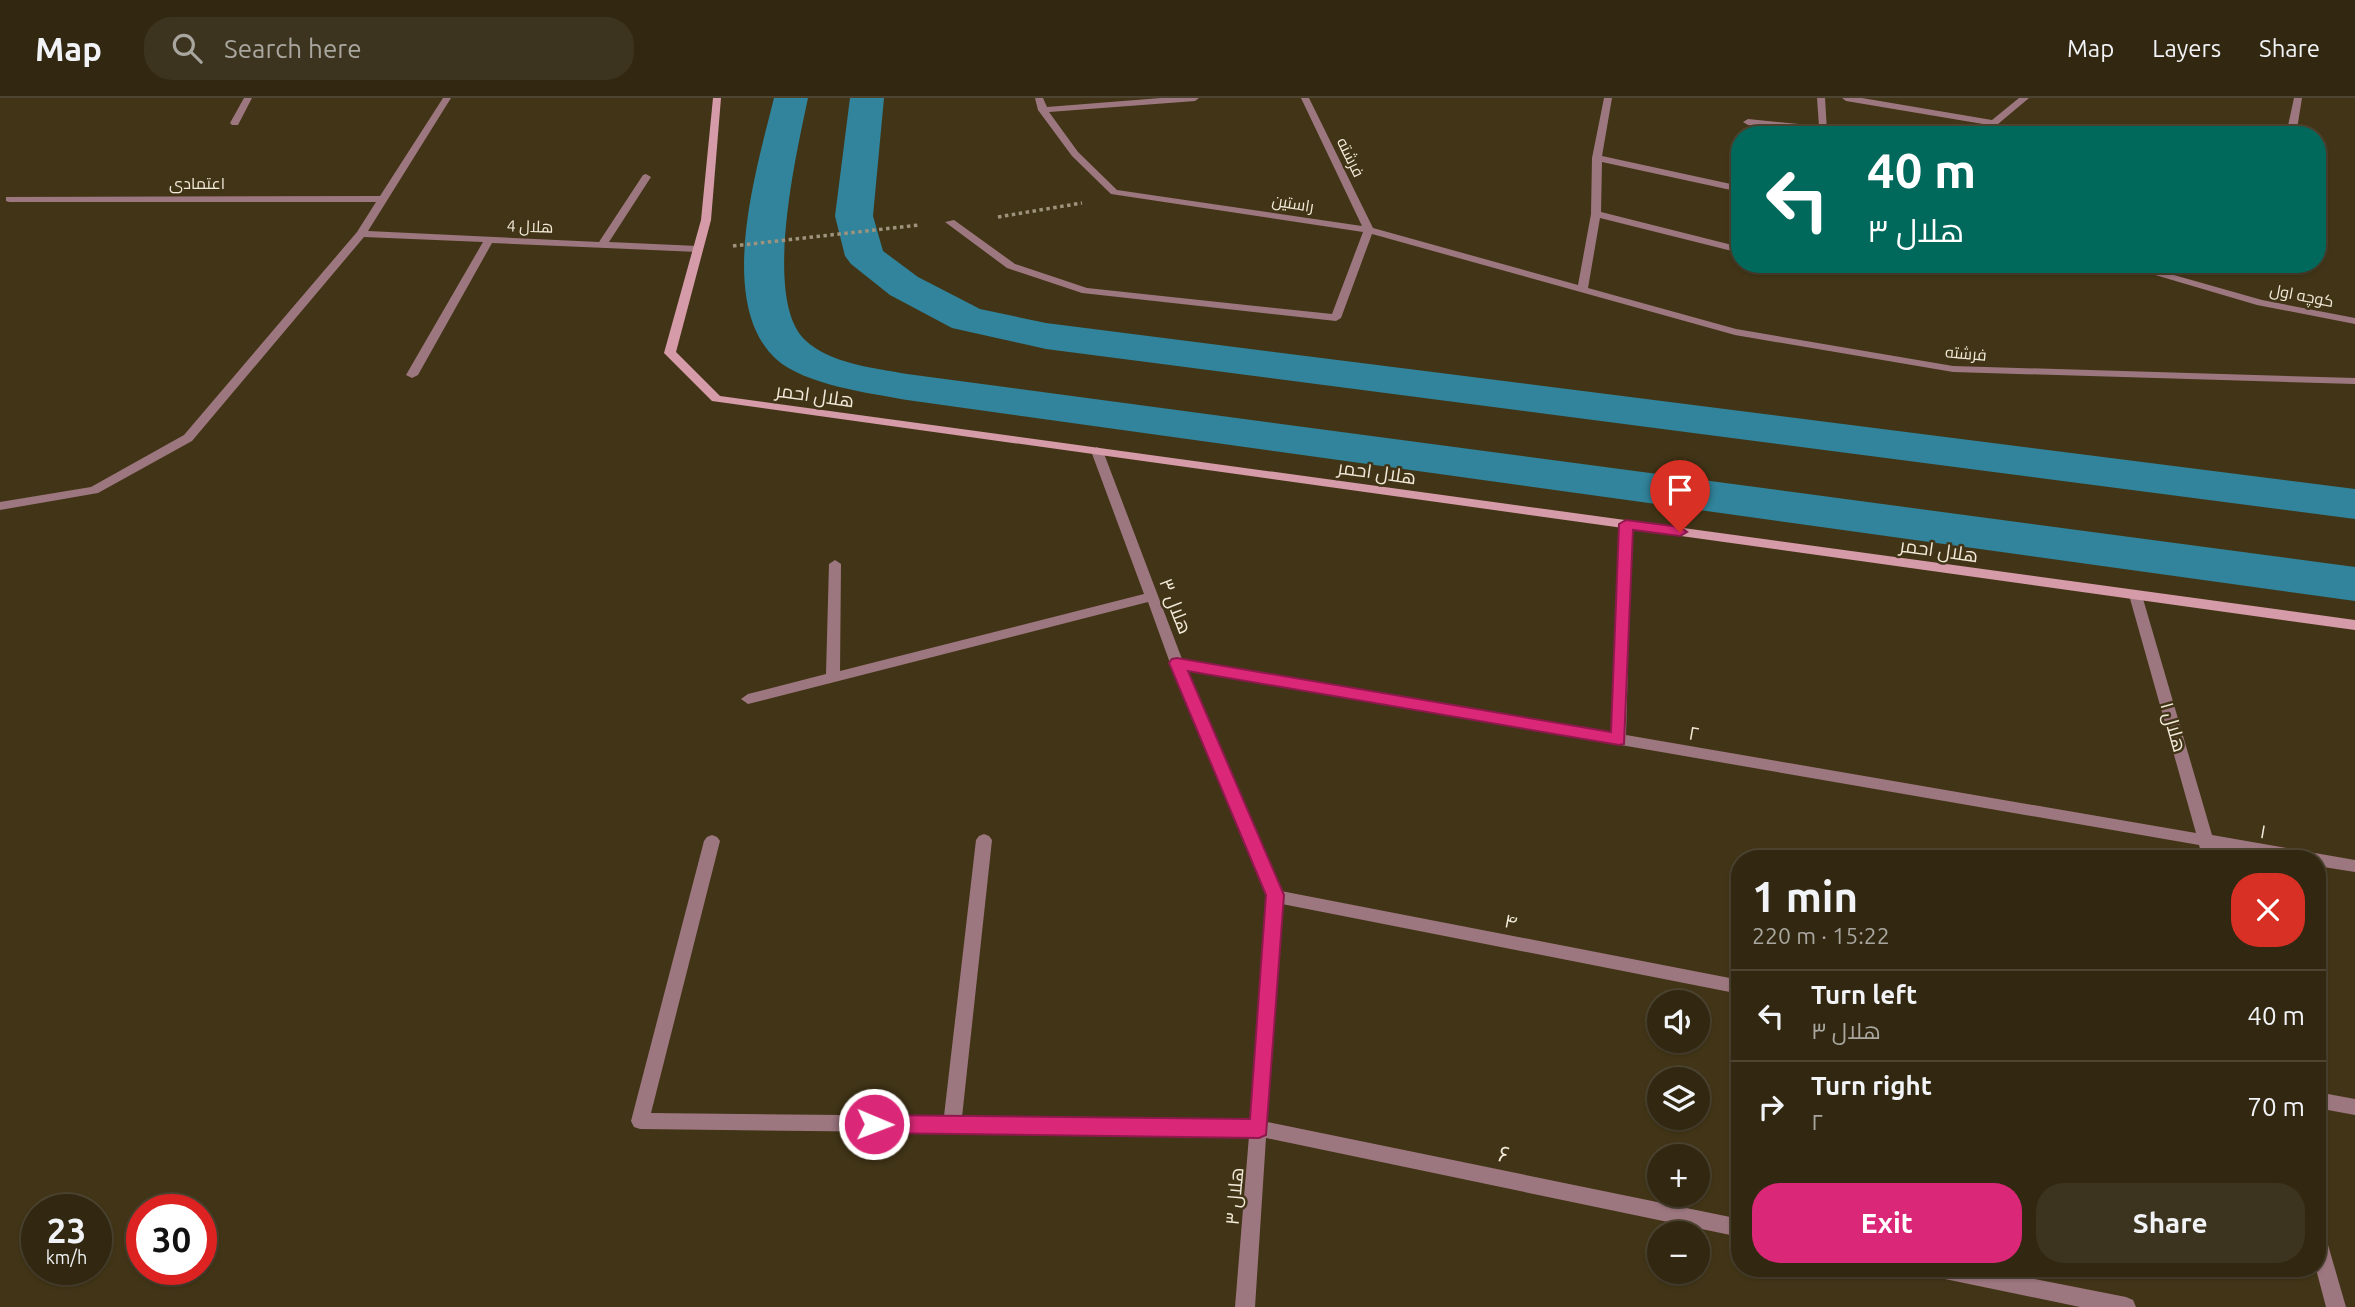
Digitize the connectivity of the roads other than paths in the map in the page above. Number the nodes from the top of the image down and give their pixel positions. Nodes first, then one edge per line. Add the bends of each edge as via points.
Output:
1 (248, 98) edge
2 (447, 98) edge
3 (717, 98) edge
4 (1039, 98) edge
5 (1195, 98) edge
6 (1305, 98) edge
7 (1608, 98) edge
8 (1821, 98) edge
9 (1846, 98) edge
10 (2025, 98) edge
11 (2298, 98) edge
12 (1044, 110) junction
13 (1748, 122) dead end
14 (235, 123) dead end
15 (1994, 123) junction
16 (1791, 126) edge
17 (1824, 126) edge
18 (1993, 126) edge
19 (2293, 126) edge
20 (1597, 158) junction
21 (646, 177) dead end
22 (1731, 187) edge
23 (9, 199) dead end
24 (385, 200) junction
25 (1596, 214) junction
26 (950, 222) road end
27 (1369, 230) junction
28 (361, 234) junction
29 (489, 240) junction
30 (602, 245) junction
31 (1731, 248) edge
32 (698, 249) junction
33 (2155, 273) edge
34 (1583, 289) junction
35 (2355, 321) edge
36 (412, 375) dead end
37 (2355, 382) edge
38 (1097, 451) junction
39 (0, 506) edge
40 (1626, 524) junction
41 (835, 564) dead end
42 (2136, 595) junction
43 (1152, 597) junction
44 (2355, 625) edge
45 (1177, 663) junction
46 (833, 677) junction
47 (748, 698) dead end
48 (1619, 739) junction
49 (984, 840) dead end
50 (2205, 840) junction
51 (712, 841) dead end
52 (2208, 850) edge
53 (2260, 850) edge
54 (2326, 862) edge
55 (2355, 866) edge
56 (1275, 895) junction
57 (1731, 985) edge
58 (2326, 1102) edge
59 (2355, 1107) edge
60 (952, 1125) junction
61 (1259, 1128) junction
62 (1731, 1226) edge
63 (2326, 1271) edge
64 (1979, 1277) edge
65 (1245, 1307) edge
66 (2126, 1307) edge
67 (2336, 1307) edge

1 - 14 street
2 - 24 street
3 - 32 main road, هلال احمر via 706,220
4 - 12 street
5 - 12 street
6 - 27 street, فرشته
7 - 20 street
8 - 17 street
9 - 15 street
10 - 15 street
11 - 19 street
12 - 27 street, راستین via 1075,154 1114,192
13 - 16 street
15 - 18 street
20 - 22 street
20 - 25 street
21 - 30 street
23 - 24 street, اعتمادی
24 - 28 street
25 - 31 street
25 - 34 street
26 - 27 street via 1011,266 1086,291 1336,318
27 - 34 street, راستین
28 - 29 street, هلال 4
28 - 39 street via 188,438 94,489
29 - 30 street, هلال 4
29 - 36 street
30 - 32 street, هلال 4
32 - 38 main road, هلال احمر via 670,353 716,399
33 - 35 street, کوچه اول via 2261,303
34 - 37 street, فرشته via 1735,332 1953,369
38 - 40 main road, هلال احمر
38 - 43 street, هلال ۳
40 - 42 main road, هلال احمر
40 - 48 street
41 - 46 street
42 - 44 main road, هلال احمر
42 - 50 street, هلال ۱
43 - 45 street, هلال ۳
43 - 46 street
45 - 48 street, ۲
45 - 56 street, هلال ۳
46 - 47 street
48 - 50 street, ۲
49 - 60 street
50 - 52 street, هلال ۱
50 - 53 street, ۱
51 - 60 street, ۶ via 640,1121
54 - 55 street, ۱
56 - 57 street, ۴
56 - 61 street, هلال ۳
58 - 59 street
60 - 61 street, ۶
61 - 62 street, ۶
61 - 65 street, هلال ۳
63 - 67 street
64 - 66 street

